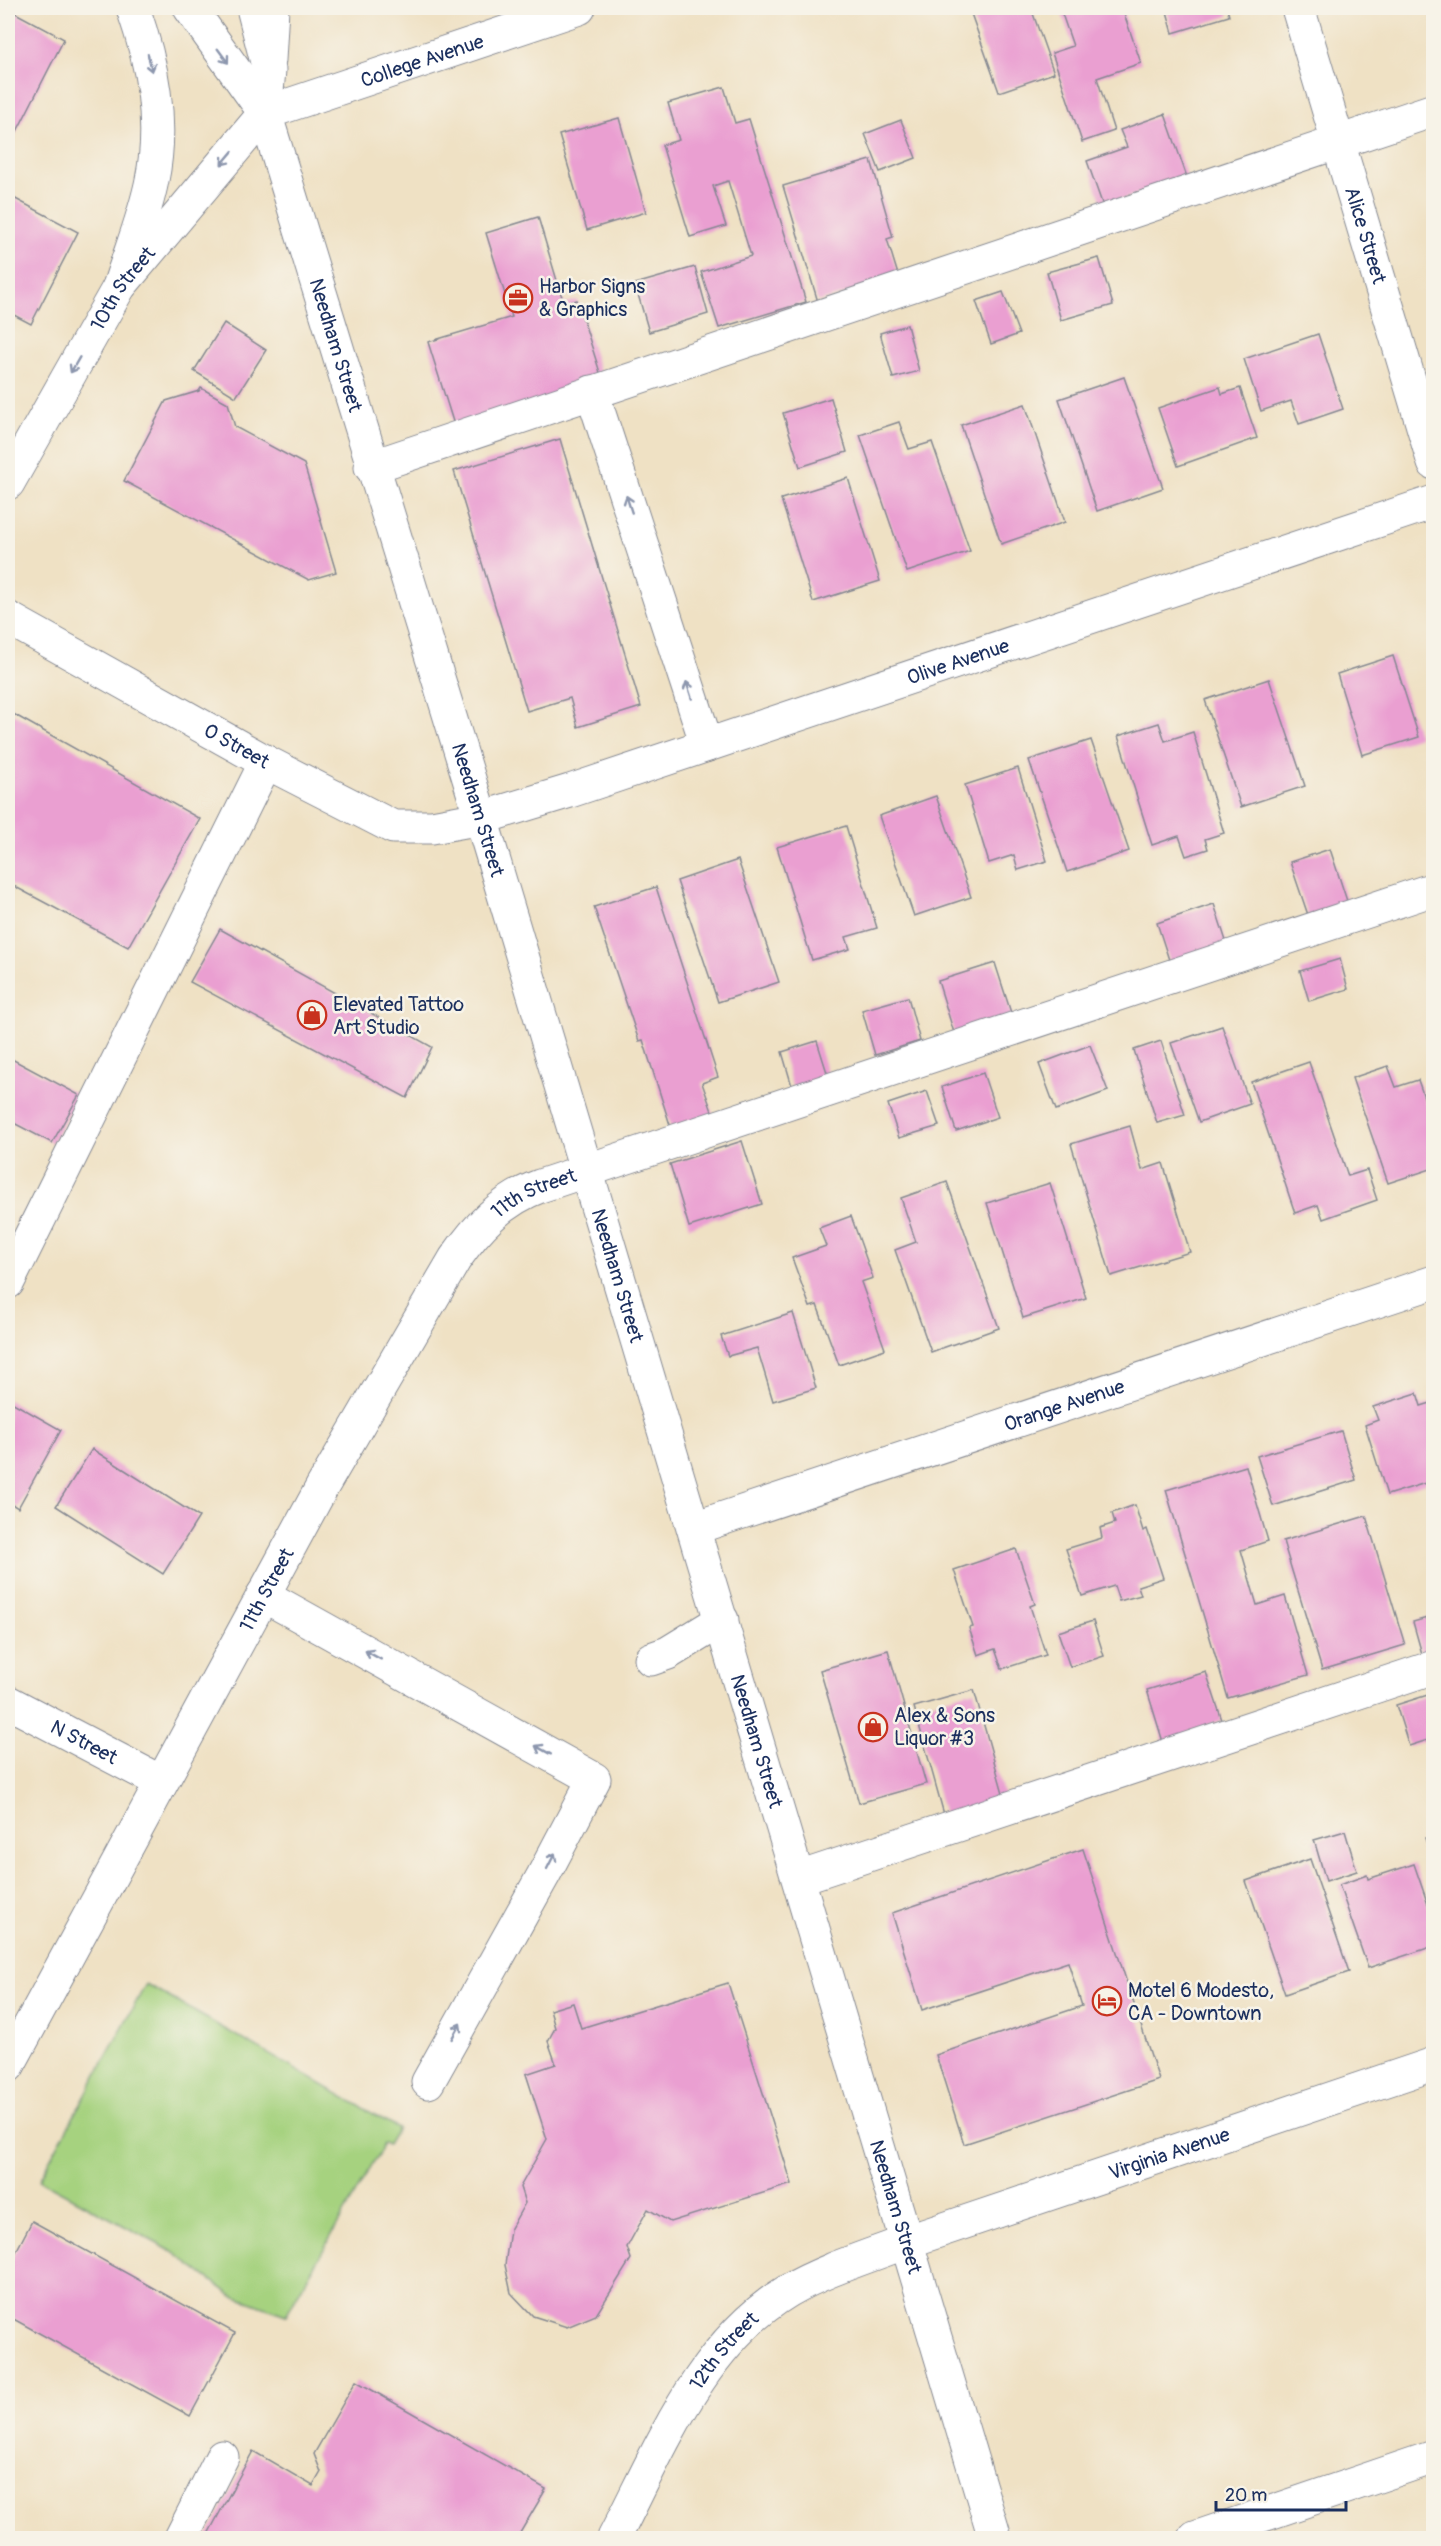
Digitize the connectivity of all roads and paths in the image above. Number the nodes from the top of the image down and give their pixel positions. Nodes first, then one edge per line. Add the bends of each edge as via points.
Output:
1 (133, 8) edge
2 (190, 8) edge
3 (253, 8) edge
4 (273, 8) edge
5 (579, 8) edge
6 (1298, 8) edge
7 (269, 70) junction
8 (1434, 110) edge
9 (265, 113) junction
10 (1338, 142) junction
11 (119, 287) junction
12 (592, 392) junction
13 (1434, 463) edge
14 (371, 466) junction
15 (8, 483) edge
16 (1434, 502) edge
17 (8, 618) edge
18 (707, 745) junction
19 (266, 762) junction
20 (481, 818) junction
21 (1434, 889) edge
22 (585, 1172) junction
23 (8, 1282) edge
24 (1434, 1282) edge
25 (694, 1528) junction
26 (263, 1595) junction
27 (722, 1620) junction
28 (651, 1659) dead end
29 (1434, 1667) edge
30 (8, 1702) edge
31 (161, 1782) junction
32 (799, 1878) junction
33 (1434, 2064) edge
34 (8, 2066) edge
35 (428, 2082) dead end
36 (906, 2242) junction
37 (222, 2457) dead end
38 (1434, 2457) edge
39 (180, 2538) edge
40 (614, 2538) edge
41 (995, 2538) edge
42 (1195, 2538) edge

1 -> 11 street via 152,67 156,102 152,180
2 -> 9 street
3 - 7 street
4 - 7 street, Needham Street
5 - 9 street, College Avenue
6 - 10 street, Alice Street
7 - 9 street, Needham Street
8 - 10 street
9 -> 11 street, 10th Street
9 - 14 street, Needham Street
10 - 12 street
10 - 13 street, Alice Street
11 -> 15 street, 10th Street
12 - 14 street
18 -> 12 street
14 - 20 street, Needham Street
16 - 18 street, Olive Avenue
17 - 19 street, O Street
18 - 20 street, Olive Avenue
19 - 20 street, O Street via 393,827 432,827
19 - 23 street
20 - 22 street, Needham Street
21 - 22 street, 11th Street
22 - 25 street, Needham Street
22 - 26 street, 11th Street via 517,1196 470,1237
24 - 25 street, Orange Avenue
25 - 27 street, Needham Street
26 - 31 street, 11th Street
35 -> 26 street via 594,1779
27 - 28 street
27 - 32 street, Needham Street
29 - 32 street
30 - 31 street, N Street
31 - 34 street, 11th Street
32 - 36 street, Needham Street
33 - 36 street, Virginia Avenue
36 - 40 street, 12th Street via 787,2292 747,2322 710,2364
36 - 41 street, Needham Street
37 - 39 street
38 - 42 street

